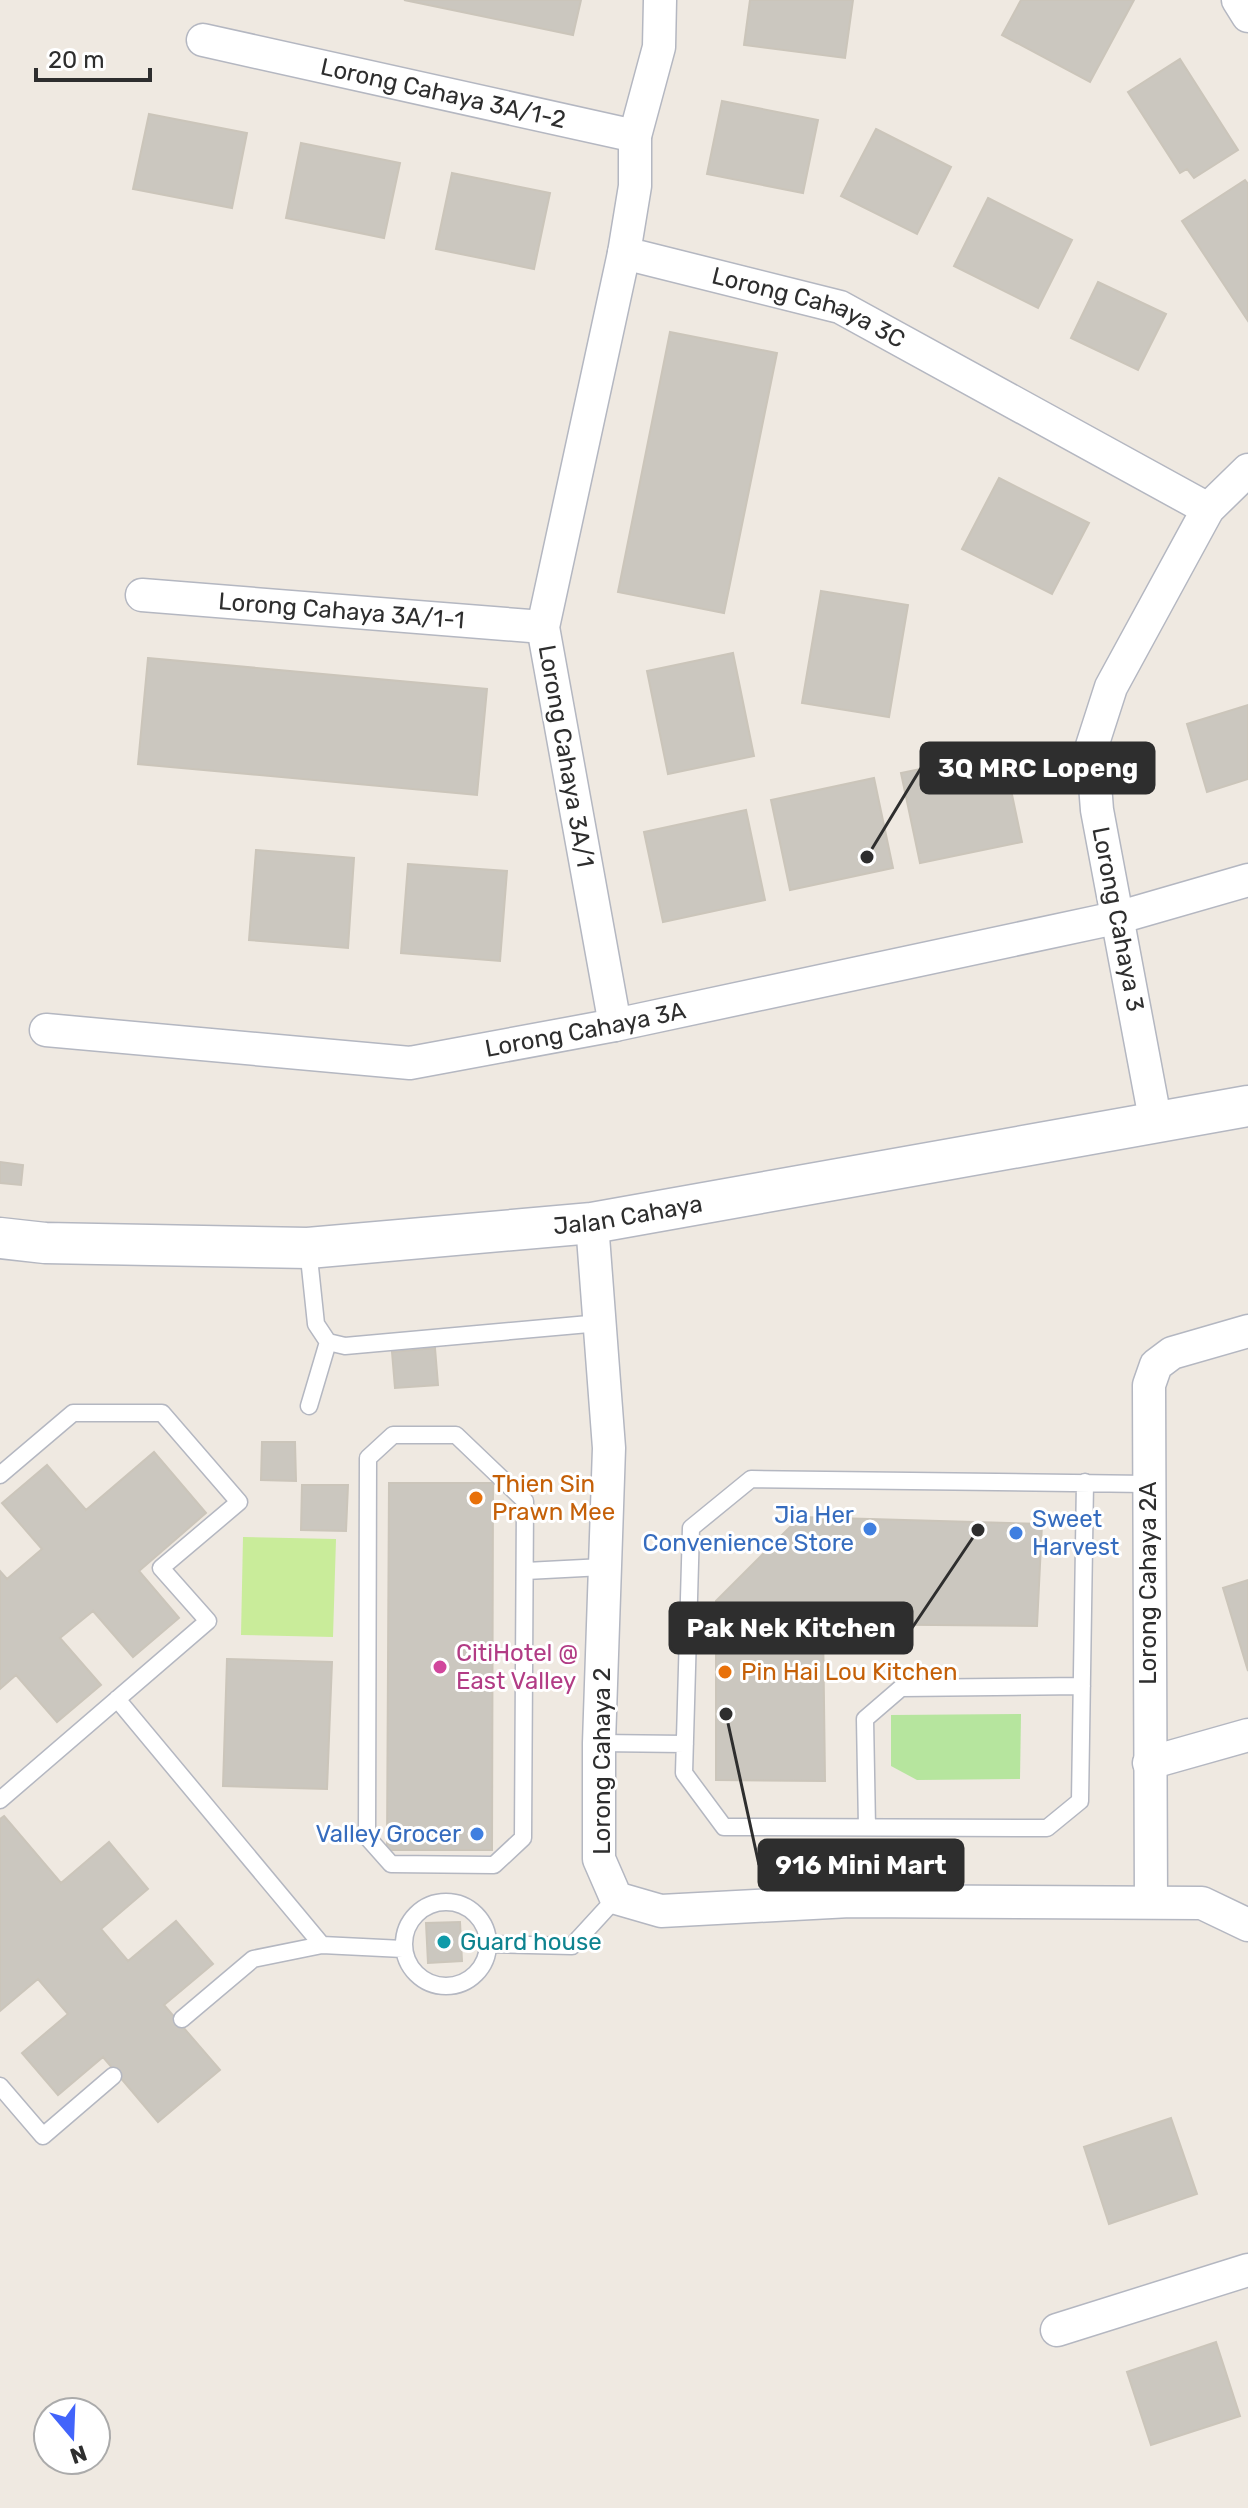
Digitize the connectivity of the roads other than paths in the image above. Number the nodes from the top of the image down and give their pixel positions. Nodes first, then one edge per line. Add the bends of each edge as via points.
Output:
1 (660, 0) edge
2 (1238, 0) edge
3 (1248, 16) edge
4 (203, 40) dead end
5 (635, 136) junction
6 (624, 253) junction
7 (1248, 470) edge
8 (1208, 509) junction
9 (142, 595) dead end
10 (543, 627) junction
11 (1248, 880) edge
12 (1120, 917) junction
13 (615, 1025) junction
14 (46, 1030) dead end
15 (1248, 1106) edge
16 (1156, 1124) junction
17 (592, 1223) junction
18 (0, 1238) edge
19 (308, 1248) junction
20 (600, 1323) junction
21 (1248, 1331) edge
22 (328, 1342) junction
23 (309, 1406) dead end
24 (0, 1475) edge
25 (1085, 1482) junction
26 (1147, 1484) junction
27 (603, 1567) junction
28 (526, 1571) junction
29 (1082, 1686) junction
30 (117, 1699) junction
31 (1248, 1735) edge
32 (599, 1743) junction
33 (685, 1744) junction
34 (1149, 1763) junction
35 (0, 1800) edge
36 (867, 1827) junction
37 (616, 1898) junction
38 (1151, 1902) junction
39 (1248, 1925) edge
40 (489, 1944) junction
41 (322, 1945) junction
42 (403, 1949) junction
43 (182, 2019) dead end
44 (113, 2076) dead end
45 (0, 2086) edge
46 (1248, 2270) edge
47 (1057, 2330) dead end

1 - 5 street via 659,47
2 - 3 street
4 - 5 street, Lorong Cahaya 3A/1-2
5 - 6 street via 635,186
6 - 8 street, Lorong Cahaya 3C via 840,307
6 - 10 street, Lorong Cahaya 3A/1
7 - 8 street, Lorong Cahaya 3
8 - 12 street, Lorong Cahaya 3 via 1111,687 1092,746 1097,810
9 - 10 street, Lorong Cahaya 3A/1-1
10 - 13 street, Lorong Cahaya 3A/1
11 - 12 street, Lorong Cahaya 3A
12 - 13 street, Lorong Cahaya 3A
12 - 16 street, Lorong Cahaya 3
13 - 14 street, Lorong Cahaya 3A via 410,1063
15 - 16 street, Jalan Cahaya
16 - 17 street, Jalan Cahaya
17 - 19 street, Jalan Cahaya
17 - 20 street, Lorong Cahaya 2
18 - 19 street, Jalan Cahaya
19 - 22 lane via 316,1324
20 - 22 lane via 345,1346
20 - 27 street, Lorong Cahaya 2 via 609,1448
21 - 26 street, Lorong Cahaya 2A via 1172,1353 1156,1365 1149,1385
22 - 23 lane
24 - 30 lane via 73,1413 162,1413 239,1502 161,1568 208,1621
25 - 26 lane
25 - 29 lane
25 - 33 lane via 751,1479 691,1528
26 - 34 street, Lorong Cahaya 2A
27 - 28 lane
27 - 32 street, Lorong Cahaya 2
28 - 28 lane via 523,1838 494,1865 391,1864 367,1837 368,1458 393,1435 456,1435 525,1501
29 - 36 lane via 901,1688 865,1719
29 - 36 lane via 1080,1801 1047,1828
30 - 35 lane
30 - 41 lane
31 - 34 street
32 - 33 lane
32 - 37 street, Lorong Cahaya 2 via 599,1859
33 - 36 lane via 684,1773 724,1827
34 - 38 street, Lorong Cahaya 2A
37 - 38 street via 661,1911 850,1901
37 - 40 lane via 572,1946
38 - 39 street via 1202,1903
40 - 42 lane via 480,1970 456,1986 442,1987 416,1975
40 - 42 lane via 471,1909 445,1902 419,1911 404,1935
41 - 42 lane
41 - 43 lane via 253,1959
44 - 45 lane via 43,2136
46 - 47 street

